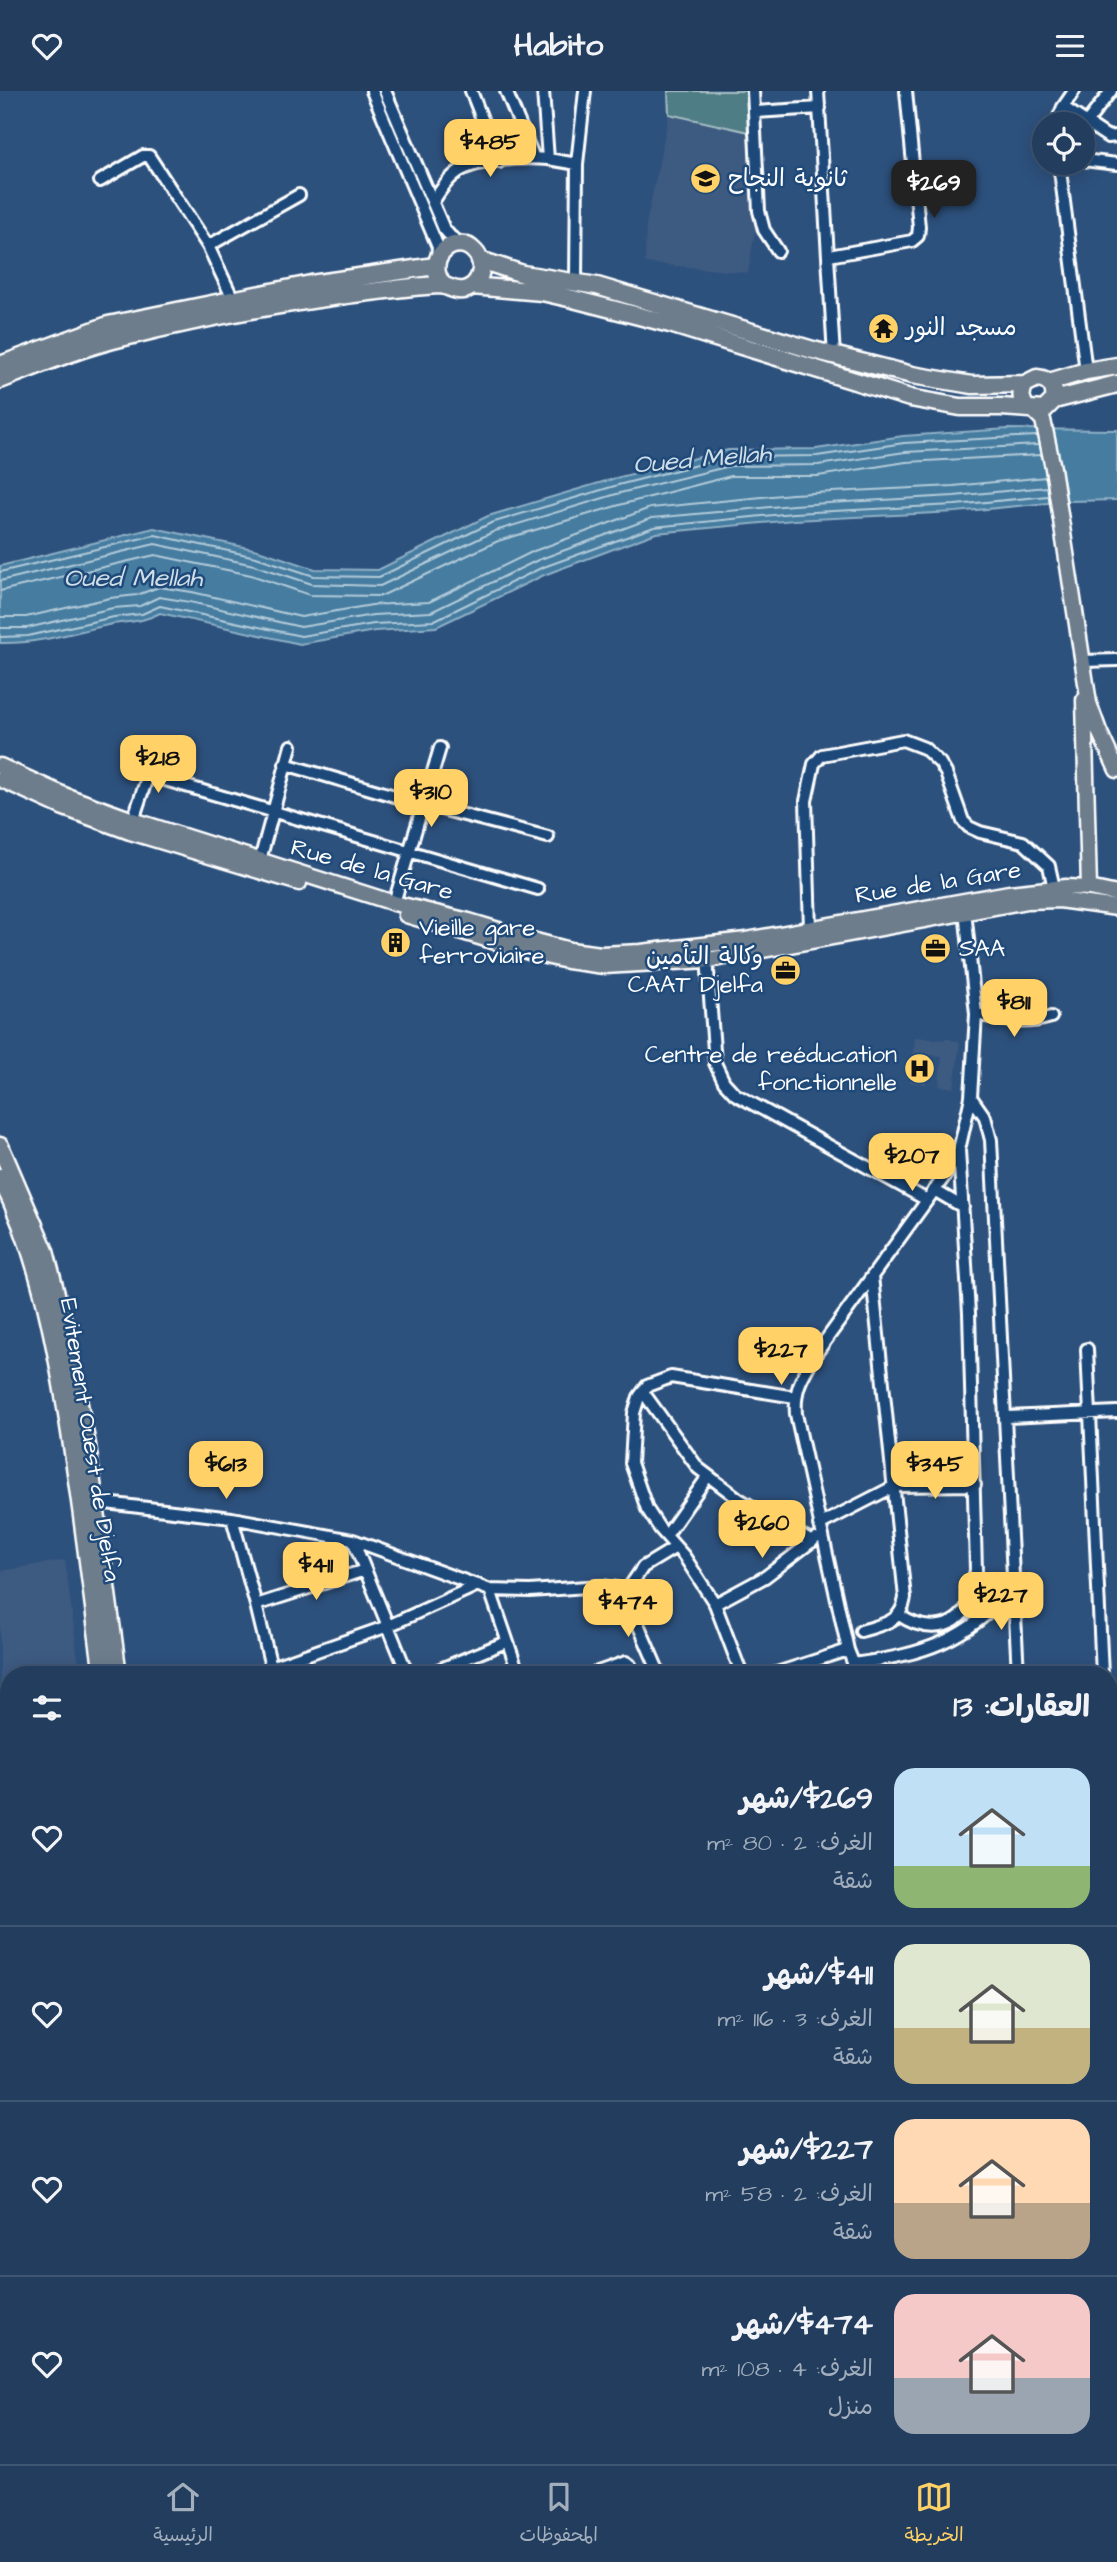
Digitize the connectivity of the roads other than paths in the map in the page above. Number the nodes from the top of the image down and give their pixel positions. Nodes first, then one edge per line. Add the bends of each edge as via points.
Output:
1 (372, 91) edge
2 (385, 91) edge
3 (471, 91) edge
4 (506, 91) edge
5 (542, 91) edge
6 (585, 91) edge
7 (753, 91) edge
8 (818, 91) edge
9 (906, 91) edge
10 (1073, 91) edge
11 (1111, 91) edge
12 (1063, 107) junction
13 (820, 108) junction
14 (755, 112) junction
15 (1061, 112) edge
16 (1071, 112) edge
17 (1095, 112) edge
18 (1095, 128) edge
19 (1117, 136) edge
20 (534, 157) junction
21 (548, 159) junction
22 (1095, 161) edge
23 (499, 162) junction
24 (577, 164) junction
25 (1117, 164) edge
26 (1061, 175) edge
27 (100, 181) dead end
28 (299, 195) dead end
29 (433, 202) junction
30 (208, 246) junction
31 (465, 246) junction
32 (778, 251) dead end
33 (829, 256) junction
34 (480, 260) junction
35 (436, 263) junction
36 (576, 281) junction
37 (443, 285) junction
38 (472, 286) junction
39 (233, 299) junction
40 (834, 356) junction
41 (0, 365) edge
42 (1117, 366) edge
43 (1086, 371) junction
44 (0, 380) edge
45 (1049, 382) junction
46 (1025, 384) junction
47 (1117, 384) edge
48 (1042, 409) junction
49 (1117, 660) edge
50 (1083, 661) junction
51 (1111, 745) edge
52 (290, 746) dead end
53 (440, 748) dead end
54 (153, 760) dead end
55 (285, 764) junction
56 (0, 766) edge
57 (1117, 770) edge
58 (148, 775) junction
59 (0, 779) edge
60 (422, 804) junction
61 (272, 812) junction
62 (133, 820) junction
63 (548, 837) dead end
64 (408, 851) junction
65 (260, 860) junction
66 (1054, 888) junction
67 (1089, 888) junction
68 (538, 889) dead end
69 (1117, 894) edge
70 (394, 903) junction
71 (963, 906) junction
72 (1117, 908) edge
73 (810, 928) junction
74 (706, 945) junction
75 (709, 961) junction
76 (976, 1014) junction
77 (1051, 1017) dead end
78 (971, 1097) junction
79 (0, 1146) edge
80 (959, 1150) junction
81 (0, 1177) edge
82 (931, 1195) junction
83 (962, 1207) junction
84 (872, 1276) junction
85 (1087, 1349) dead end
86 (643, 1392) junction
87 (795, 1397) junction
88 (1092, 1412) junction
89 (1117, 1412) edge
90 (1007, 1417) junction
91 (708, 1476) junction
92 (975, 1485) junction
93 (895, 1486) junction
94 (87, 1501) junction
95 (232, 1518) junction
96 (818, 1534) junction
97 (666, 1536) junction
98 (353, 1540) junction
99 (676, 1547) junction
100 (365, 1570) junction
101 (478, 1585) junction
102 (1015, 1587) junction
103 (490, 1590) junction
104 (624, 1595) junction
105 (715, 1604) junction
106 (257, 1605) junction
107 (899, 1615) junction
108 (388, 1626) junction
109 (861, 1631) dead end
110 (506, 1642) junction
111 (848, 1650) junction
112 (102, 1666) edge
113 (116, 1666) edge
114 (271, 1666) edge
115 (285, 1666) edge
116 (404, 1666) edge
117 (448, 1666) edge
118 (515, 1666) edge
119 (615, 1666) edge
120 (630, 1666) edge
121 (656, 1666) edge
122 (739, 1666) edge
123 (798, 1666) edge
124 (855, 1666) edge
125 (868, 1666) edge
126 (1018, 1666) edge
127 (1102, 1666) edge

1 - 35 street via 438,247
2 - 29 street
3 - 23 street
4 - 20 street
5 - 21 street
6 - 24 street
7 - 14 street
8 - 13 street
9 - 33 street via 920,233 912,241
10 - 12 street
11 - 17 street
12 - 15 street
12 - 16 street
13 - 14 street
13 - 33 street
14 - 32 street via 759,211 764,230
18 - 19 street via 1108,137
20 - 21 street
20 - 23 street
21 - 24 street
22 - 25 street
23 - 29 street via 461,169
24 - 36 street
26 - 43 street
27 - 30 street via 149,156
28 - 30 street
29 - 31 street via 444,229
30 - 39 street
31 - 34 highway
31 - 35 highway via 452,246
33 - 40 street
34 - 36 highway via 523,274
34 - 38 highway via 481,274
35 - 37 highway
35 - 39 highway
36 - 40 highway
37 - 38 highway via 457,291
37 - 44 highway via 358,293 123,337
38 - 48 highway via 573,299 910,398 960,407
39 - 41 highway via 108,325
40 - 46 highway via 943,381
42 - 43 highway
43 - 45 highway
45 - 46 highway via 1037,378
45 - 48 highway via 1054,390
46 - 48 highway via 1021,394 1024,405
47 - 48 highway
48 - 50 main road
49 - 50 street
50 - 51 main road via 1089,703
50 - 67 main road
51 - 57 main road
52 - 55 street
53 - 60 street
54 - 58 street
55 - 60 street
55 - 61 street
56 - 62 main road, Rue de la Gare
58 - 61 street
58 - 62 street
59 - 75 main road, Rue de la Gare via 130,832 532,953 604,965
60 - 63 street
60 - 64 street
61 - 64 street
61 - 65 street
62 - 65 main road, Rue de la Gare
64 - 68 street
64 - 70 street
65 - 70 main road, Rue de la Gare
66 - 67 main road, Rue de la Gare
66 - 71 main road, Rue de la Gare
66 - 73 street via 1049,866 1023,842 969,827 940,762 924,748 903,740 822,755 814,764 806,801
67 - 69 main road, Rue de la Gare
70 - 74 main road, Rue de la Gare via 570,950 601,954
71 - 72 main road, Rue de la Gare via 1059,899
71 - 73 main road, Rue de la Gare
71 - 75 main road, Rue de la Gare
71 - 76 street
73 - 74 main road, Rue de la Gare
74 - 75 street
75 - 82 street via 715,1063 735,1094
76 - 77 street via 1016,1023
76 - 78 street
78 - 80 street
78 - 90 street via 985,1117 991,1140
79 - 94 highway via 45,1251 62,1317 87,1445
80 - 82 street
80 - 83 street
81 - 94 highway, Evitement Ouest de Djelfa via 34,1258
82 - 83 street
82 - 84 street
83 - 92 street
84 - 87 street via 816,1355
84 - 93 street
85 - 88 street
86 - 87 street via 671,1377
86 - 91 street
86 - 97 street via 634,1413 631,1463 648,1509
87 - 96 street
88 - 89 street
88 - 90 street
88 - 127 street
90 - 102 street
91 - 96 street via 740,1499
91 - 97 street
92 - 93 street
92 - 107 street via 976,1570 971,1598 947,1626 928,1628
93 - 96 street
93 - 107 street via 905,1598
94 - 95 street
94 - 112 highway, Evitement Ouest de Djelfa
94 - 113 highway, Evitement Ouest de Djelfa
95 - 98 street
95 - 106 street
96 - 105 street via 765,1577
96 - 111 street
97 - 99 street
98 - 100 street
98 - 101 street
99 - 104 street via 643,1567
99 - 105 street
100 - 106 street
100 - 108 street
101 - 103 street
101 - 108 street
102 - 125 street via 966,1631 907,1656
102 - 126 street
103 - 104 street via 610,1586
103 - 110 street
104 - 121 street
105 - 122 street
106 - 114 street
107 - 109 street via 892,1622
108 - 115 street
108 - 116 street
110 - 117 street
110 - 118 street
111 - 123 street
111 - 124 street
119 - 120 street via 626,1662

